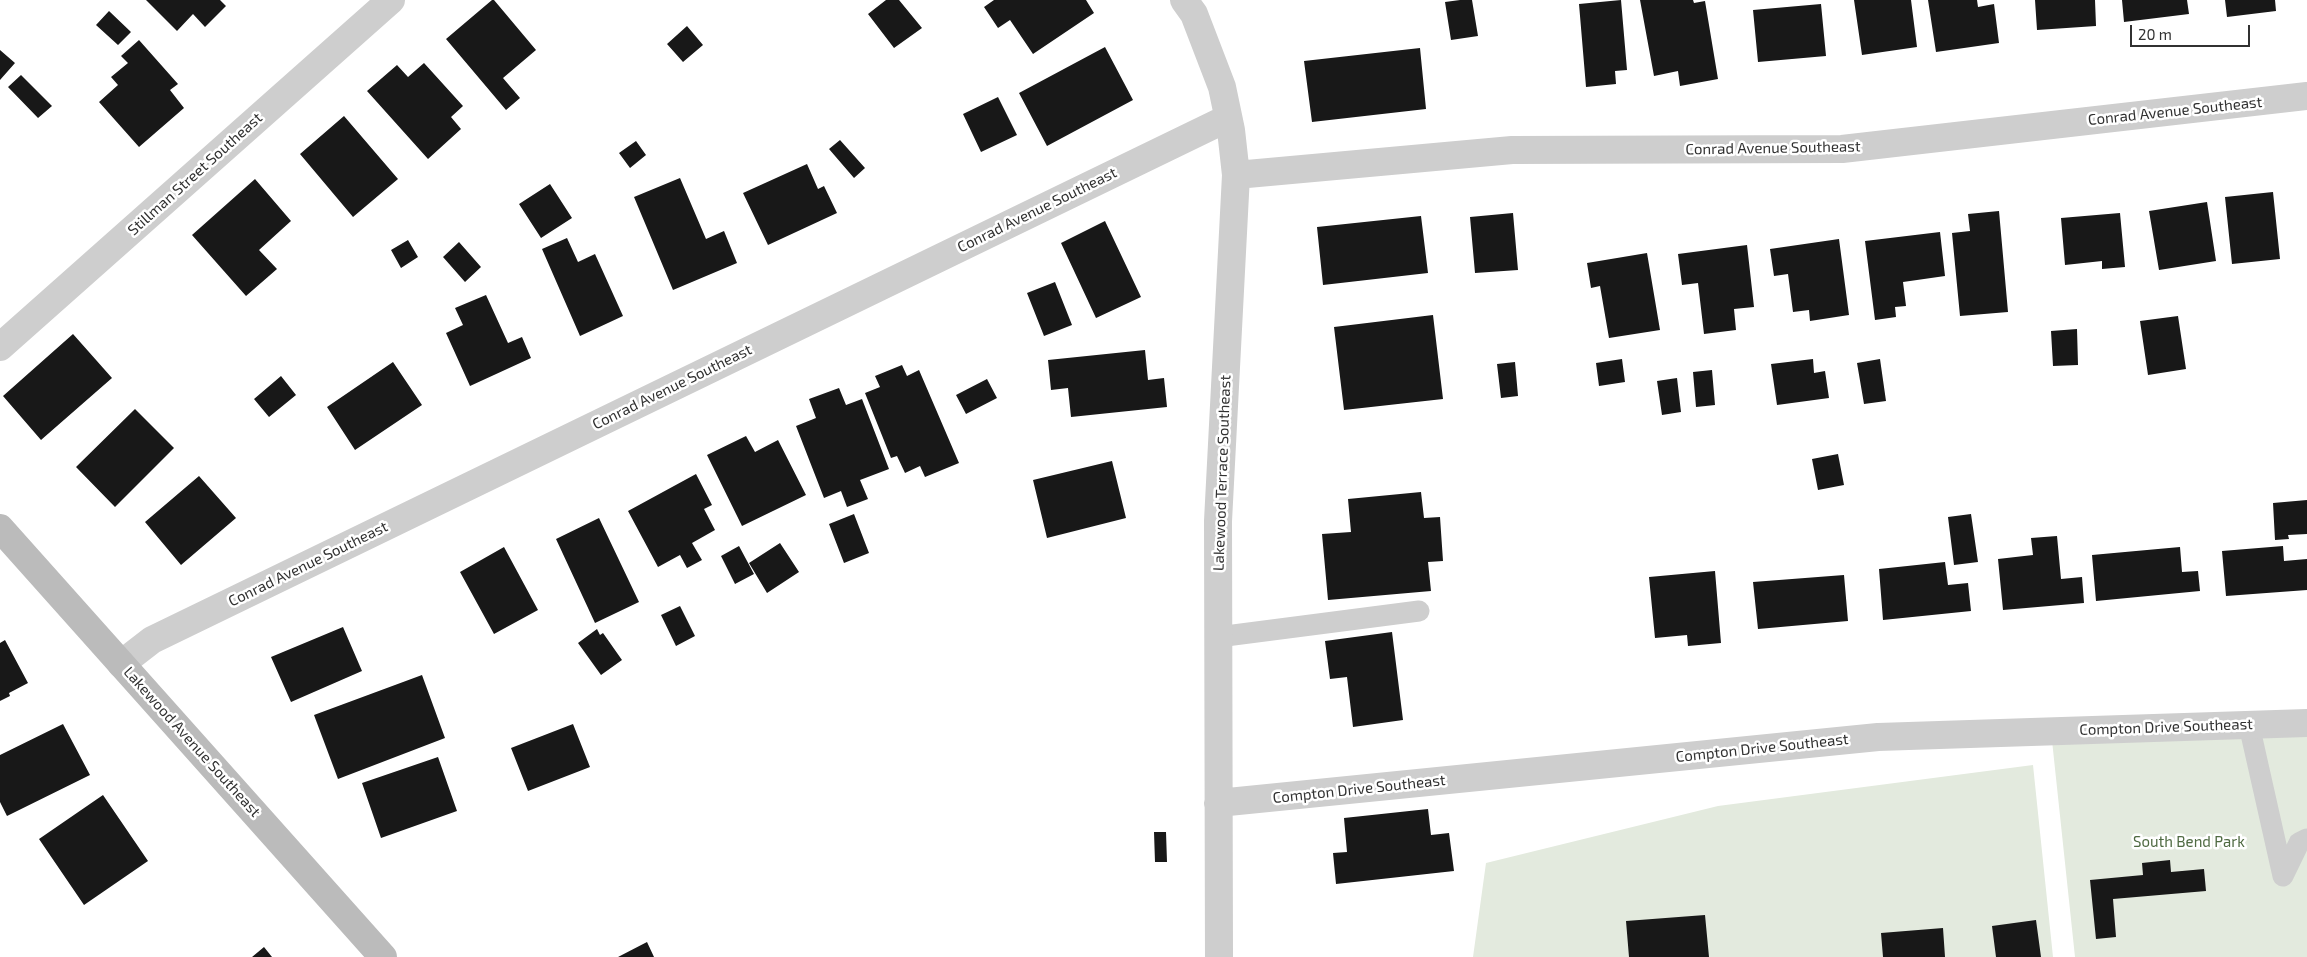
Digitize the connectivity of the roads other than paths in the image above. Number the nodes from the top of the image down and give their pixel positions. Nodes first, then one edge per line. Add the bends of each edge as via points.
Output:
1 (391, 0) edge
2 (1184, 0) edge
3 (2307, 96) edge
4 (1228, 118) junction
5 (1236, 175) junction
6 (0, 347) edge
7 (0, 528) edge
8 (1419, 611) dead end
9 (1218, 637) junction
10 (121, 664) junction
11 (2307, 723) edge
12 (2249, 725) junction
13 (1218, 803) junction
14 (2307, 839) edge
15 (383, 957) edge
16 (1219, 957) edge

1 - 6 street, Stillman Street Southeast
2 - 4 street, Lakewood Terrace Southeast via 1194,14 1222,87
3 - 5 street, Conrad Avenue Southeast via 1842,149 1512,150
4 - 5 street, Lakewood Terrace Southeast
4 - 10 street, Conrad Avenue Southeast via 152,640
5 - 9 street, Lakewood Terrace Southeast via 1218,521
7 - 10 main road, Lakewood Avenue Southeast
8 - 9 lane
9 - 13 street, Lakewood Terrace Southeast
10 - 15 main road, Lakewood Avenue Southeast
11 - 12 street, Compton Drive Southeast
12 - 13 street, Compton Drive Southeast via 1878,737
12 - 14 lane via 2283,876 2298,843
13 - 16 street, Lakewood Terrace Southeast

